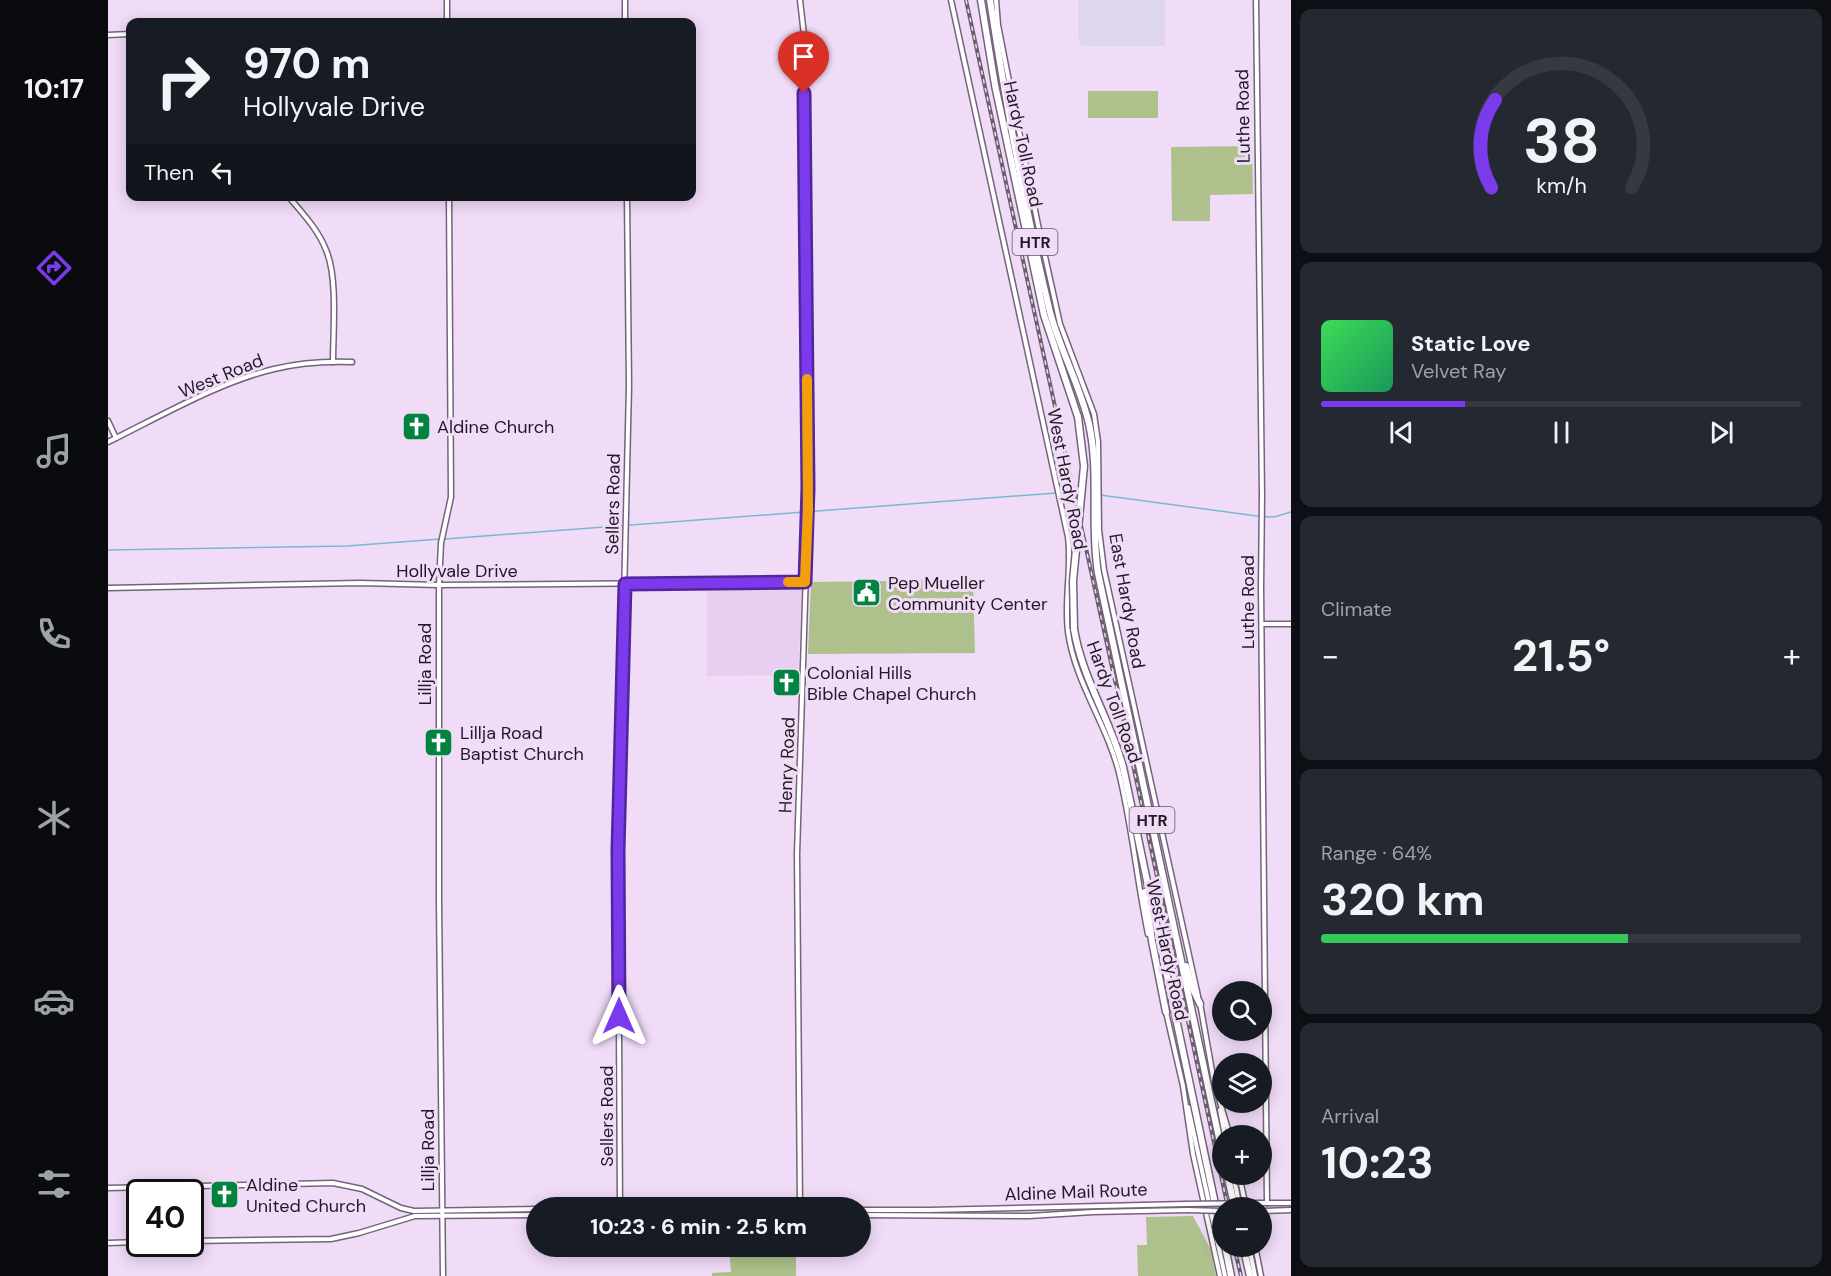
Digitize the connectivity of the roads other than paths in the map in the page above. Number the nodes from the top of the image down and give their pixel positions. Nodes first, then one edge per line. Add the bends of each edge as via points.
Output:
1 (447, 0) edge
2 (625, 0) edge
3 (800, 0) edge
4 (951, 0) edge
5 (981, 0) edge
6 (990, 0) edge
7 (996, 0) edge
8 (1256, 0) edge
9 (447, 18) edge
10 (625, 18) edge
11 (126, 34) edge
12 (108, 35) edge
13 (292, 201) edge
14 (449, 201) edge
15 (627, 201) edge
16 (333, 362) junction
17 (352, 362) dead end
18 (108, 421) edge
19 (116, 438) junction
20 (108, 442) edge
21 (805, 582) junction
22 (625, 584) junction
23 (439, 585) junction
24 (108, 588) edge
25 (1262, 624) junction
26 (1291, 624) edge
27 (1150, 813) junction
28 (1145, 873) junction
29 (1200, 1004) junction
30 (1166, 1012) junction
31 (1212, 1071) edge
32 (1183, 1086) junction
33 (1216, 1125) edge
34 (108, 1188) edge
35 (620, 1197) edge
36 (800, 1197) edge
37 (1214, 1197) edge
38 (1267, 1197) edge
39 (1272, 1203) edge
40 (1291, 1203) edge
41 (1139, 1204) junction
42 (1208, 1204) junction
43 (1212, 1204) edge
44 (1078, 1205) junction
45 (526, 1209) edge
46 (958, 1209) junction
47 (871, 1210) edge
48 (1291, 1210) edge
49 (1140, 1211) junction
50 (1210, 1211) junction
51 (1272, 1211) edge
52 (909, 1212) junction
53 (442, 1213) junction
54 (1079, 1213) junction
55 (871, 1214) edge
56 (526, 1215) edge
57 (959, 1215) junction
58 (1212, 1217) edge
59 (204, 1241) edge
60 (126, 1242) edge
61 (108, 1243) edge
62 (1221, 1257) edge
63 (1225, 1257) edge
64 (1246, 1257) edge
65 (1251, 1257) edge
66 (1257, 1257) edge
67 (443, 1276) edge
68 (1222, 1276) edge
69 (1232, 1276) edge
70 (1250, 1276) edge
71 (1255, 1276) edge
72 (1261, 1276) edge

1 - 9 street
2 - 10 street
3 - 21 street, Henry Road via 804,35 808,508
4 - 30 street, West Hardy Road via 1070,549 1067,604 1073,656 1119,773
5 - 28 highway, Hardy Toll Road / HTR, bridge via 1044,315 1078,417 1084,466 1073,581 1078,653 1120,754
6 - 27 highway, Hardy Toll Road / HTR via 1007,115 1050,312 1089,423 1098,573
7 - 29 street, East Hardy Road via 1008,77 1058,316 1094,414 1101,549 1108,592
8 - 25 street, Luthe Road
11 - 12 street
13 - 16 street via 315,230 331,262
14 - 23 street, Lillja Road via 452,497 441,542
15 - 22 street, Sellers Road
16 - 17 street, West Road
16 - 19 street, West Road via 283,367 238,380
18 - 19 street
19 - 20 street, West Road
21 - 22 street, Hollyvale Drive
21 - 36 street, Henry Road via 796,854
22 - 23 street, Hollyvale Drive
22 - 35 street, Sellers Road via 618,870
23 - 24 street, Hollyvale Drive
23 - 53 street, Lillja Road
25 - 26 street
25 - 38 street, Luthe Road
27 - 29 highway via 1191,985
27 - 33 highway, Hardy Toll Road / HTR
28 - 30 highway via 1145,899
28 - 37 highway, Hardy Toll Road / HTR
29 - 31 street, East Hardy Road
30 - 32 street, West Hardy Road
32 - 42 street
32 - 68 street, West Hardy Road via 1192,1154
34 - 53 street via 322,1182 360,1189 408,1210
39 - 40 street, Aldine Mail Route
41 - 42 street, Aldine Mail Route, bridge
41 - 44 street, Aldine Mail Route
41 - 49 street
42 - 43 street, Aldine Mail Route, bridge
42 - 50 street, bridge
44 - 46 street, Aldine Mail Route
44 - 54 street
45 - 53 street
46 - 52 street, Aldine Mail Route
46 - 57 street
47 - 52 street, Aldine Mail Route
48 - 51 street
49 - 50 street, Aldine Mail Route, bridge
49 - 54 street, Aldine Mail Route
50 - 58 street
52 - 55 street, Aldine Mail Route
52 - 57 street, Aldine Mail Route
53 - 56 street
53 - 59 street via 405,1218 331,1239
53 - 67 street, Lillja Road
54 - 57 street, Aldine Mail Route
60 - 61 street
62 - 68 street
63 - 69 highway
64 - 70 highway
65 - 71 street
66 - 72 street

